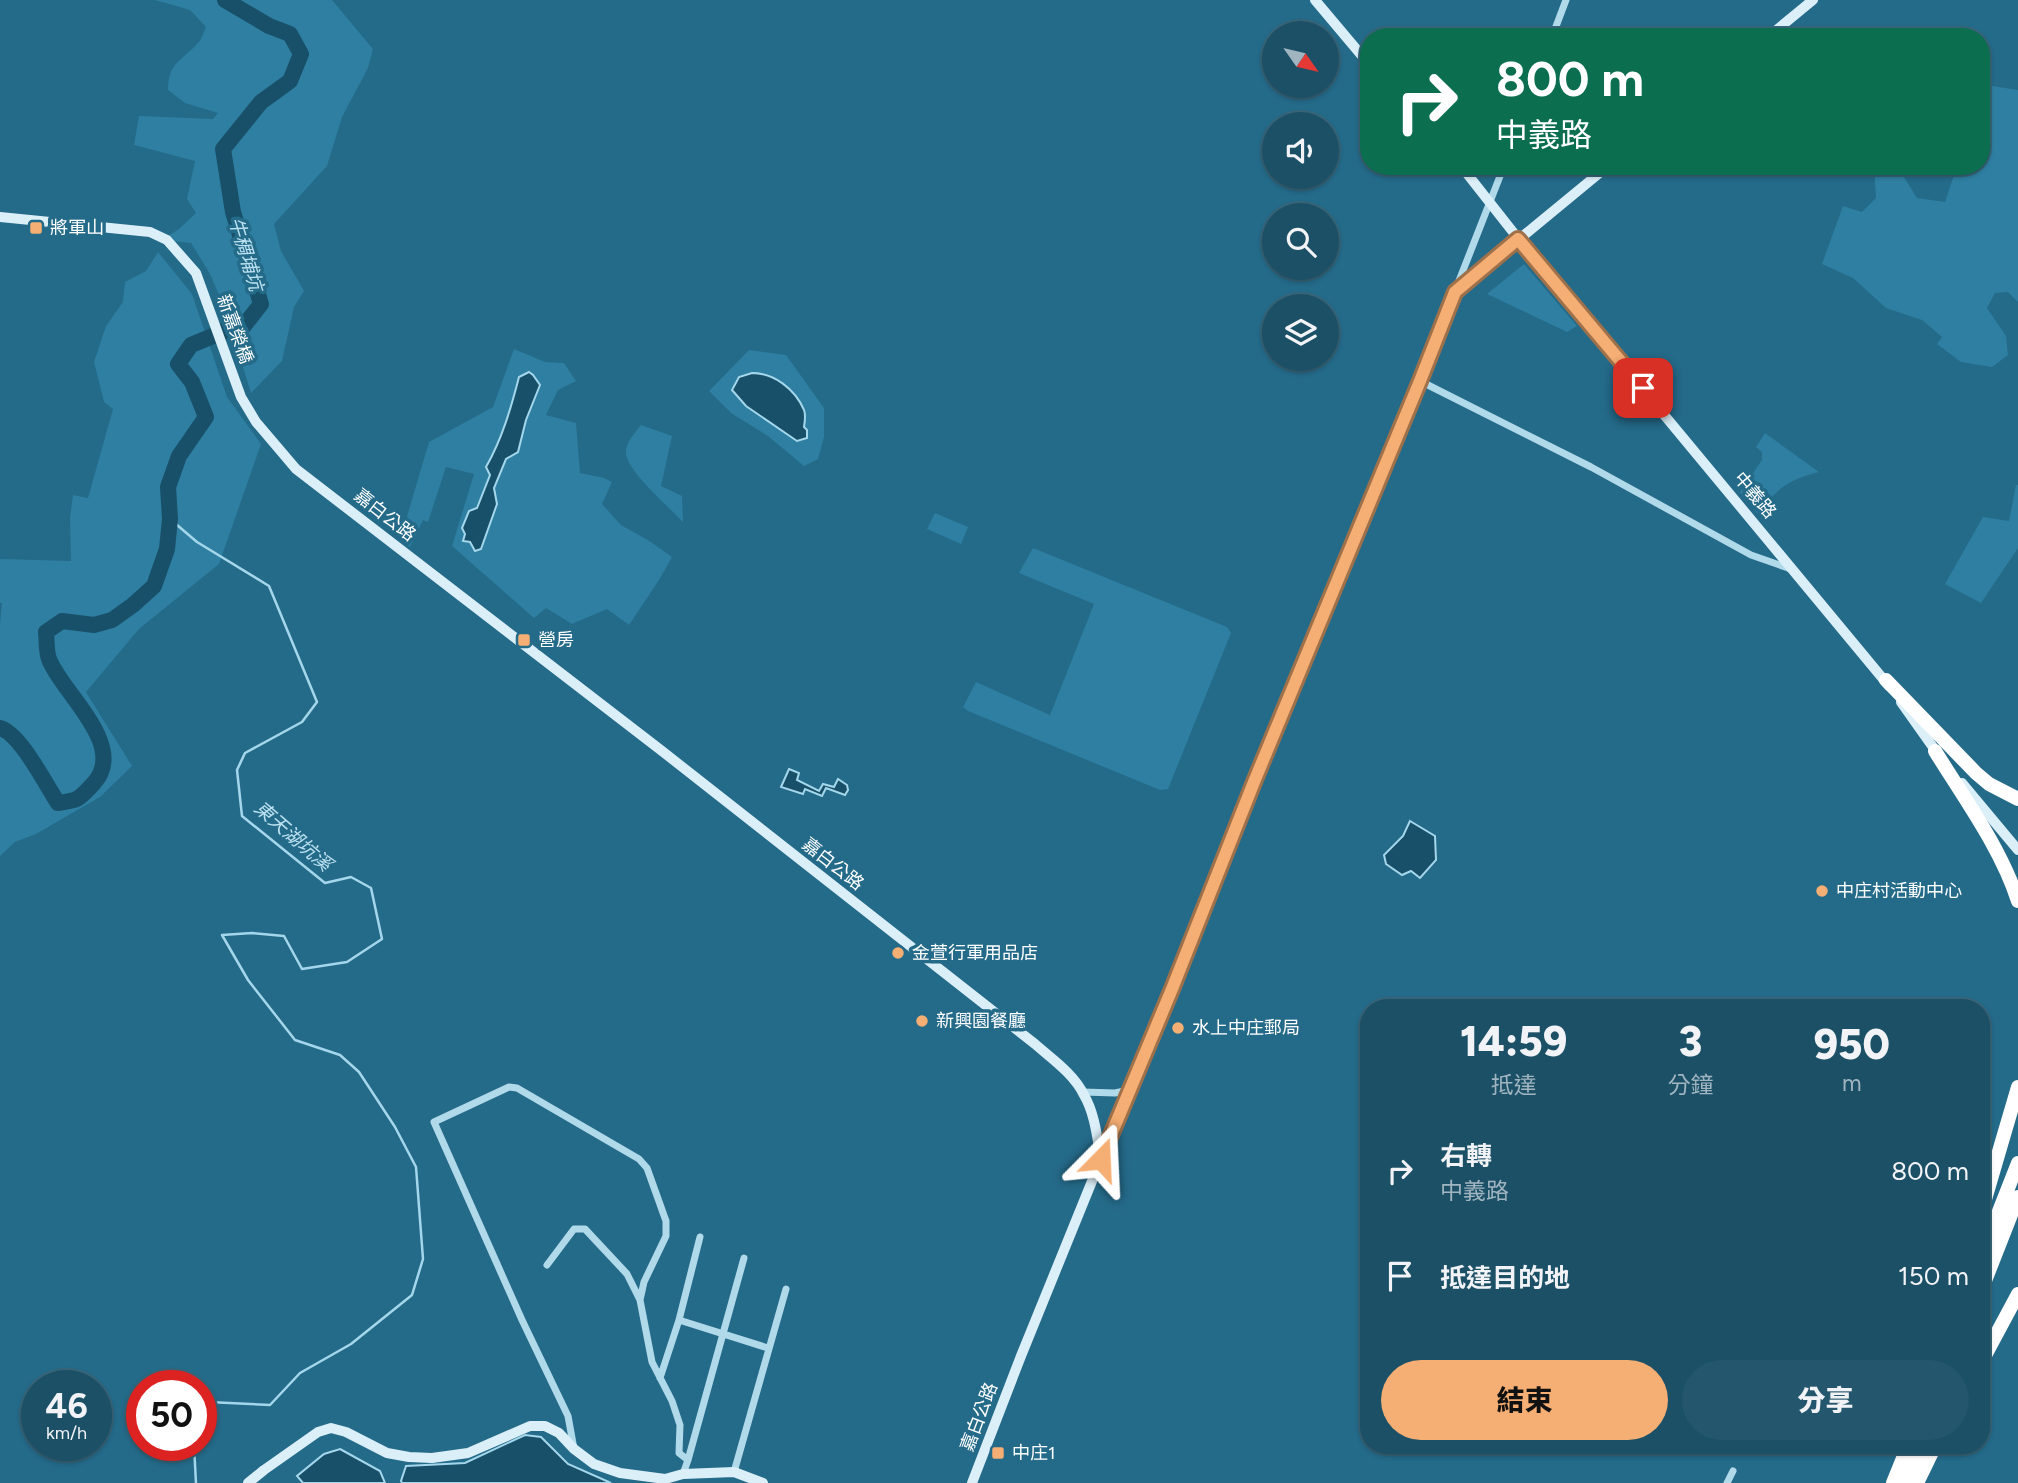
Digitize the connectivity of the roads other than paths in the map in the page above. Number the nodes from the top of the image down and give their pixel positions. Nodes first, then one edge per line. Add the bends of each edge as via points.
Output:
1 (1315, 0) edge
2 (1566, 0) edge
3 (1813, 0) edge
4 (1555, 28) edge
5 (1779, 28) edge
6 (1360, 53) edge
7 (1468, 175) edge
8 (1501, 175) edge
9 (1597, 175) edge
10 (1490, 203) junction
11 (0, 216) edge
12 (1518, 239) junction
13 (1455, 292) junction
14 (1420, 381) junction
15 (241, 397) joint
16 (1795, 570) junction
17 (1886, 680) junction
18 (1935, 751) junction
19 (2018, 799) edge
20 (2018, 850) edge
21 (2018, 901) edge
22 (2018, 1087) edge
23 (1129, 1090) junction
24 (1083, 1092) junction
25 (1101, 1159) junction
26 (2018, 1163) edge
27 (1990, 1182) edge
28 (2018, 1198) edge
29 (1990, 1234) edge
30 (701, 1237) dead end
31 (744, 1258) dead end
32 (547, 1265) dead end
33 (1990, 1268) edge
34 (786, 1289) dead end
35 (2018, 1294) edge
36 (640, 1300) junction
37 (678, 1321) junction
38 (722, 1334) junction
39 (1990, 1346) edge
40 (768, 1348) junction
41 (660, 1378) junction
42 (574, 1449) junction
43 (1900, 1454) edge
44 (1904, 1454) edge
45 (1918, 1454) edge
46 (1931, 1454) edge
47 (688, 1460) junction
48 (1733, 1471) dead end
49 (734, 1472) junction
50 (683, 1474) junction
51 (248, 1483) edge
52 (762, 1483) edge
53 (971, 1483) edge
54 (1727, 1483) edge
55 (1891, 1483) edge
56 (1906, 1483) edge
57 (1917, 1483) edge

1 - 6 main road
2 - 4 street
3 - 5 main road
7 - 10 main road, 中義路
8 - 10 street
9 - 12 main road
10 - 12 main road, 中義路
10 - 13 street
11 - 15 main road, 新嘉榮橋 via 150,232 167,240 196,274
12 - 13 main road
12 - 16 main road, 中義路
13 - 14 main road
14 - 16 street via 1751,555
14 - 23 main road
15 - 24 main road, 嘉白公路 via 296,469 1035,1044
16 - 17 main road, 中義路
17 - 18 main road, 中義路
17 - 19 highway via 1976,773
18 - 20 main road, 中義路
18 - 21 highway via 1981,825
22 - 27 highway
23 - 24 street
23 - 25 main road
24 - 25 main road, 嘉白公路
25 - 53 main road, 嘉白公路
26 - 29 highway
28 - 33 highway
30 - 37 street
31 - 38 street
32 - 36 street via 574,1229 585,1229 627,1274
34 - 40 street
35 - 39 highway
36 - 41 street via 652,1362
36 - 42 street via 666,1236 666,1221 647,1168 639,1159 517,1088 509,1087 434,1122 568,1416
37 - 38 street
37 - 41 street
38 - 40 street
38 - 47 street
40 - 49 street
41 - 47 street via 680,1425 679,1453
42 - 50 main road via 594,1464 620,1474 665,1479
42 - 51 main road via 559,1433 545,1426 530,1426 468,1453 409,1457 387,1453 331,1428 318,1432
43 - 55 highway
44 - 55 highway
45 - 56 highway
46 - 57 highway
47 - 50 street
48 - 54 street
49 - 50 main road
49 - 52 main road

